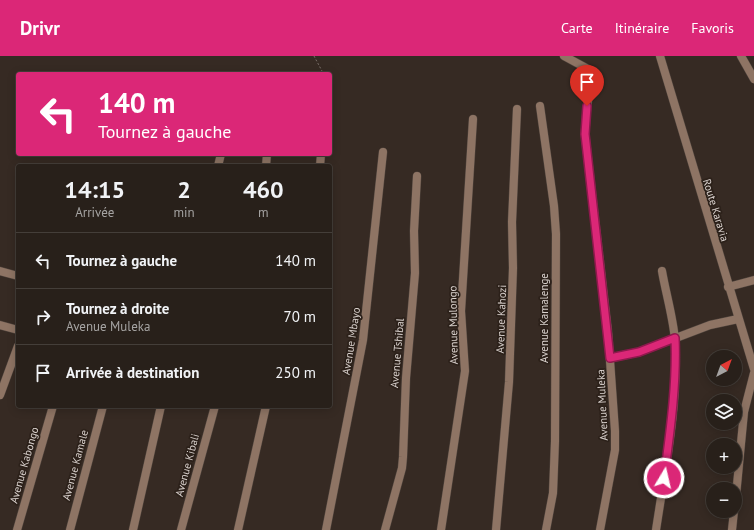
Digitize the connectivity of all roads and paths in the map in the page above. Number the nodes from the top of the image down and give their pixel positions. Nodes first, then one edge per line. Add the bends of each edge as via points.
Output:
1 (314, 56) edge
2 (564, 56) edge
3 (660, 56) edge
4 (740, 56) edge
5 (321, 72) edge
6 (754, 79) edge
7 (540, 106) dead end
8 (517, 109) dead end
9 (473, 119) dead end
10 (383, 152) dead end
11 (417, 176) dead end
12 (0, 271) edge
13 (662, 271) dead end
14 (16, 275) edge
15 (754, 280) edge
16 (728, 287) junction
17 (738, 319) junction
18 (0, 325) edge
19 (16, 329) edge
20 (675, 338) junction
21 (16, 352) edge
22 (610, 358) junction
23 (753, 364) edge
24 (754, 373) edge
25 (1, 390) edge
26 (52, 408) edge
27 (101, 408) edge
28 (161, 408) edge
29 (214, 408) edge
30 (266, 408) edge
31 (737, 482) edge
32 (733, 518) edge
33 (17, 530) edge
34 (70, 530) edge
35 (133, 530) edge
36 (181, 530) edge
37 (238, 530) edge
38 (326, 530) edge
39 (385, 530) edge
40 (441, 530) edge
41 (496, 530) edge
42 (546, 530) edge
43 (600, 530) edge
44 (656, 530) edge
45 (732, 530) edge

1 - 5 path
2 - 22 street, Avenue Muleka via 593,74 585,134
3 - 16 street, Route Karavia
4 - 6 street
7 - 42 street, Avenue Kamalenge via 555,220 555,441 553,493
8 - 41 street, Avenue Kahozi via 509,382
9 - 40 street, Avenue Mulongo via 461,311 465,371
10 - 38 street, Avenue Mbayo via 363,340
11 - 39 street, Avenue Tshibal via 414,280 403,457
12 - 14 street
13 - 20 street
15 - 16 street
16 - 17 street, Route Karavia
17 - 20 street via 710,325
17 - 23 street, Route Karavia
18 - 19 street
20 - 22 street via 639,352
20 - 44 street via 670,434
21 - 25 street
22 - 43 street, Avenue Muleka via 616,431 615,450
24 - 31 street via 743,417
26 - 33 street, Avenue Kabongo
27 - 34 street, Avenue Kamale
28 - 35 street
29 - 36 street, Avenue Kibali
30 - 37 street
32 - 45 street

